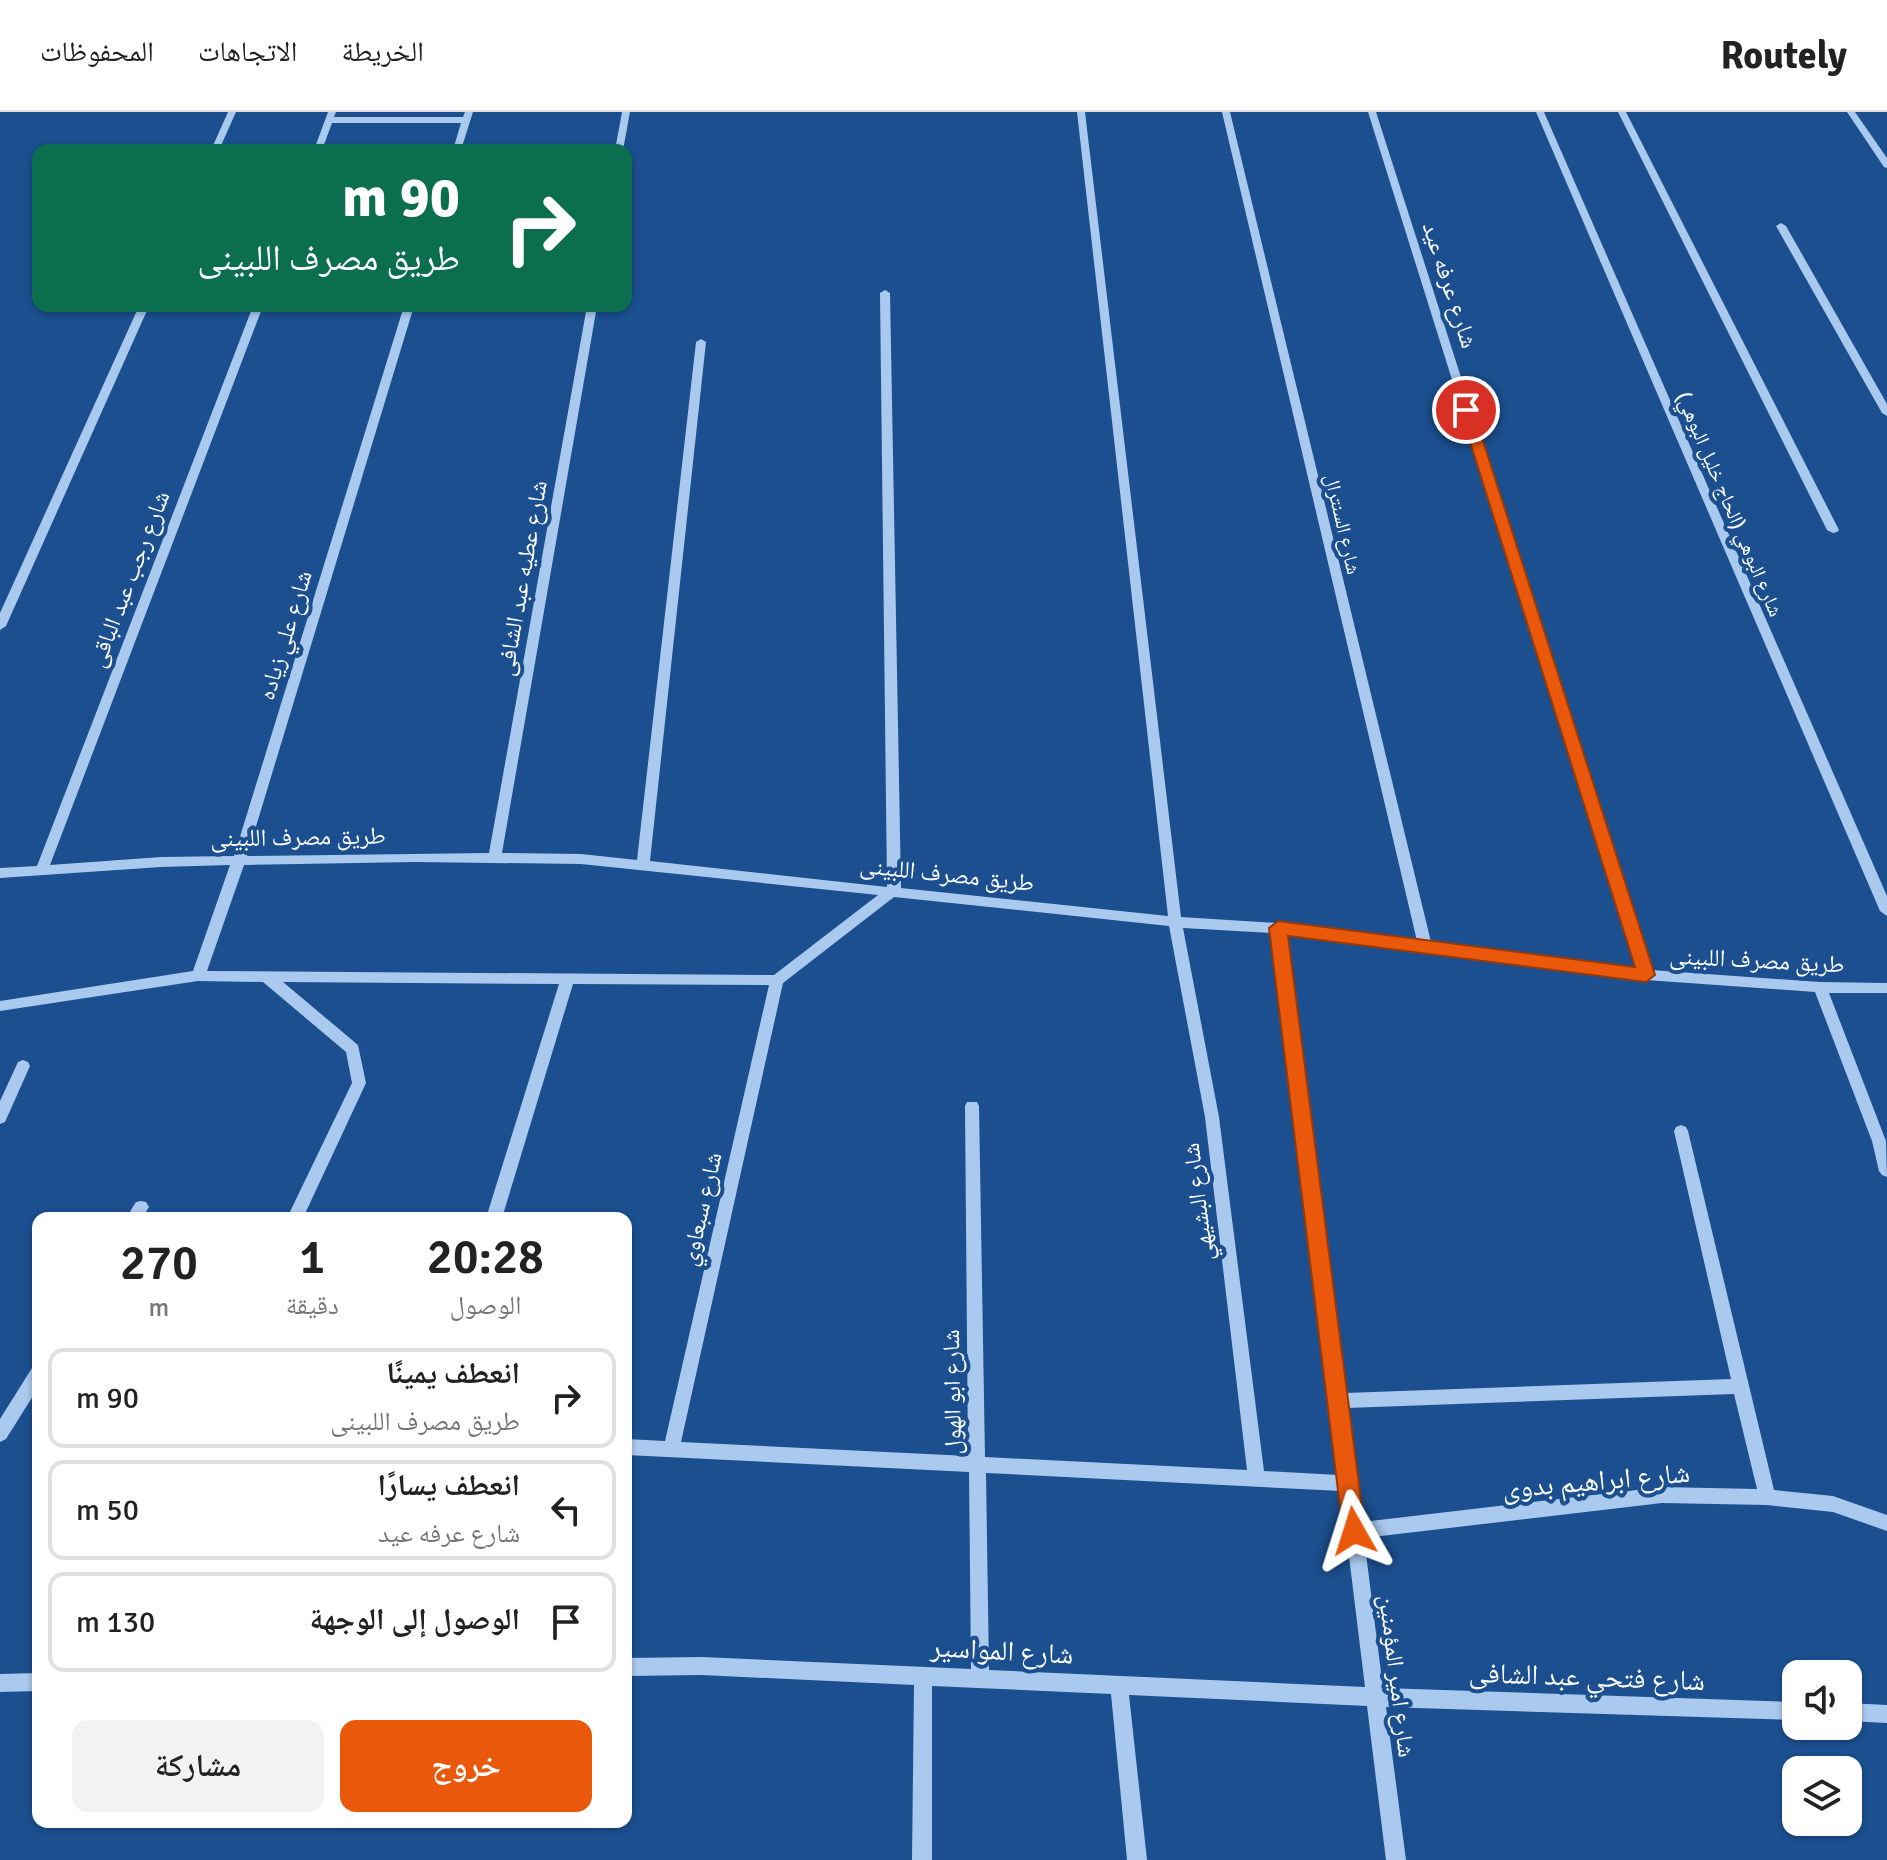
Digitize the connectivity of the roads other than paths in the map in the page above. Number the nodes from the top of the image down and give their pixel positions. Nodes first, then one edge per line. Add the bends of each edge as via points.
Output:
1 (232, 112) edge
2 (626, 112) edge
3 (1081, 112) edge
4 (1226, 112) edge
5 (1372, 112) edge
6 (1540, 112) edge
7 (1622, 112) edge
8 (1851, 112) edge
9 (331, 116) edge
10 (468, 116) edge
11 (218, 144) edge
12 (320, 144) edge
13 (459, 144) edge
14 (620, 144) edge
15 (1887, 165) edge
16 (1781, 226) dead end
17 (885, 293) dead end
18 (141, 312) edge
19 (256, 312) edge
20 (407, 312) edge
21 (591, 312) edge
22 (701, 342) dead end
23 (1887, 413) edge
24 (1833, 530) dead end
25 (0, 626) edge
26 (495, 857) junction
27 (239, 860) junction
28 (643, 864) junction
29 (42, 869) junction
30 (0, 873) edge
31 (894, 890) junction
32 (1887, 911) edge
33 (1175, 922) junction
34 (1278, 928) junction
35 (1425, 945) junction
36 (1646, 975) junction
37 (198, 976) junction
38 (266, 976) junction
39 (567, 980) junction
40 (777, 980) junction
41 (1820, 987) junction
42 (1887, 988) edge
43 (0, 1006) edge
44 (23, 1066) dead end
45 (972, 1106) dead end
46 (0, 1118) edge
47 (1681, 1131) dead end
48 (1887, 1171) edge
49 (298, 1212) edge
50 (496, 1212) edge
51 (32, 1383) edge
52 (1741, 1386) junction
53 (1338, 1401) junction
54 (0, 1434) edge
55 (632, 1447) edge
56 (671, 1450) junction
57 (977, 1466) junction
58 (1256, 1478) junction
59 (1349, 1483) junction
60 (1767, 1497) junction
61 (1887, 1523) edge
62 (1354, 1531) junction
63 (632, 1667) edge
64 (923, 1675) junction
65 (980, 1677) junction
66 (32, 1682) edge
67 (0, 1683) edge
68 (1119, 1684) junction
69 (1376, 1697) junction
70 (1782, 1711) edge
71 (1862, 1713) edge
72 (1887, 1714) edge
73 (922, 1860) edge
74 (1137, 1860) edge
75 (1396, 1860) edge

1 - 11 street
2 - 14 street
3 - 33 street, شارع البشيهي
4 - 35 street, شارع السنترال
5 - 36 street, شارع عرفه عيد
6 - 32 street, شارع البوهي (الحاج خليل البوهي)
7 - 24 street
8 - 15 street
9 - 10 street
9 - 12 street
10 - 13 street
16 - 23 street
17 - 31 street
18 - 25 street
19 - 29 street, شارع رجب عبد الباقى
20 - 27 street, شارع علي زياده
21 - 26 street, شارع عطيه عبد الشافى
22 - 28 street
26 - 27 street, طريق مصرف اللبينى
26 - 28 street, طريق مصرف اللبينى
27 - 29 street, طريق مصرف اللبينى
27 - 37 street, شارع علي زياده
28 - 31 street, طريق مصرف اللبينى
29 - 30 street, طريق مصرف اللبينى
31 - 33 street, طريق مصرف اللبينى
31 - 40 street
33 - 34 street, طريق مصرف اللبينى
33 - 58 street, شارع البشيهي via 1212,1117
34 - 35 street, طريق مصرف اللبينى
34 - 53 street, شارع امير المؤمنين
35 - 36 street, طريق مصرف اللبينى
36 - 41 street, طريق مصرف اللبينى
37 - 38 street
37 - 43 street
38 - 39 street
38 - 49 street via 353,1049 359,1083
39 - 40 street
39 - 50 street
40 - 56 street, شارع سبعاوي
41 - 42 street, طريق مصرف اللبينى
41 - 48 street
44 - 46 street
45 - 57 street, شارع ابو الهول
47 - 52 street
51 - 54 street
52 - 53 street
52 - 60 street
53 - 59 street, شارع امير المؤمنين
55 - 56 street
56 - 57 street
57 - 58 street
57 - 65 street, شارع ابو الهول
58 - 59 street
59 - 62 street, شارع امير المؤمنين
60 - 61 street, شارع ابراهيم بدوى via 1833,1504
60 - 62 street, شارع ابراهيم بدوى via 1638,1496
62 - 69 street, شارع امير المؤمنين
63 - 64 street, شارع المواسير
64 - 65 street, شارع المواسير
64 - 73 street
65 - 68 street, شارع المواسير
66 - 67 street
68 - 69 street, شارع المواسير
68 - 74 street
69 - 70 street, شارع فتحي عبد الشافى
69 - 75 street, شارع امير المؤمنين
71 - 72 street

